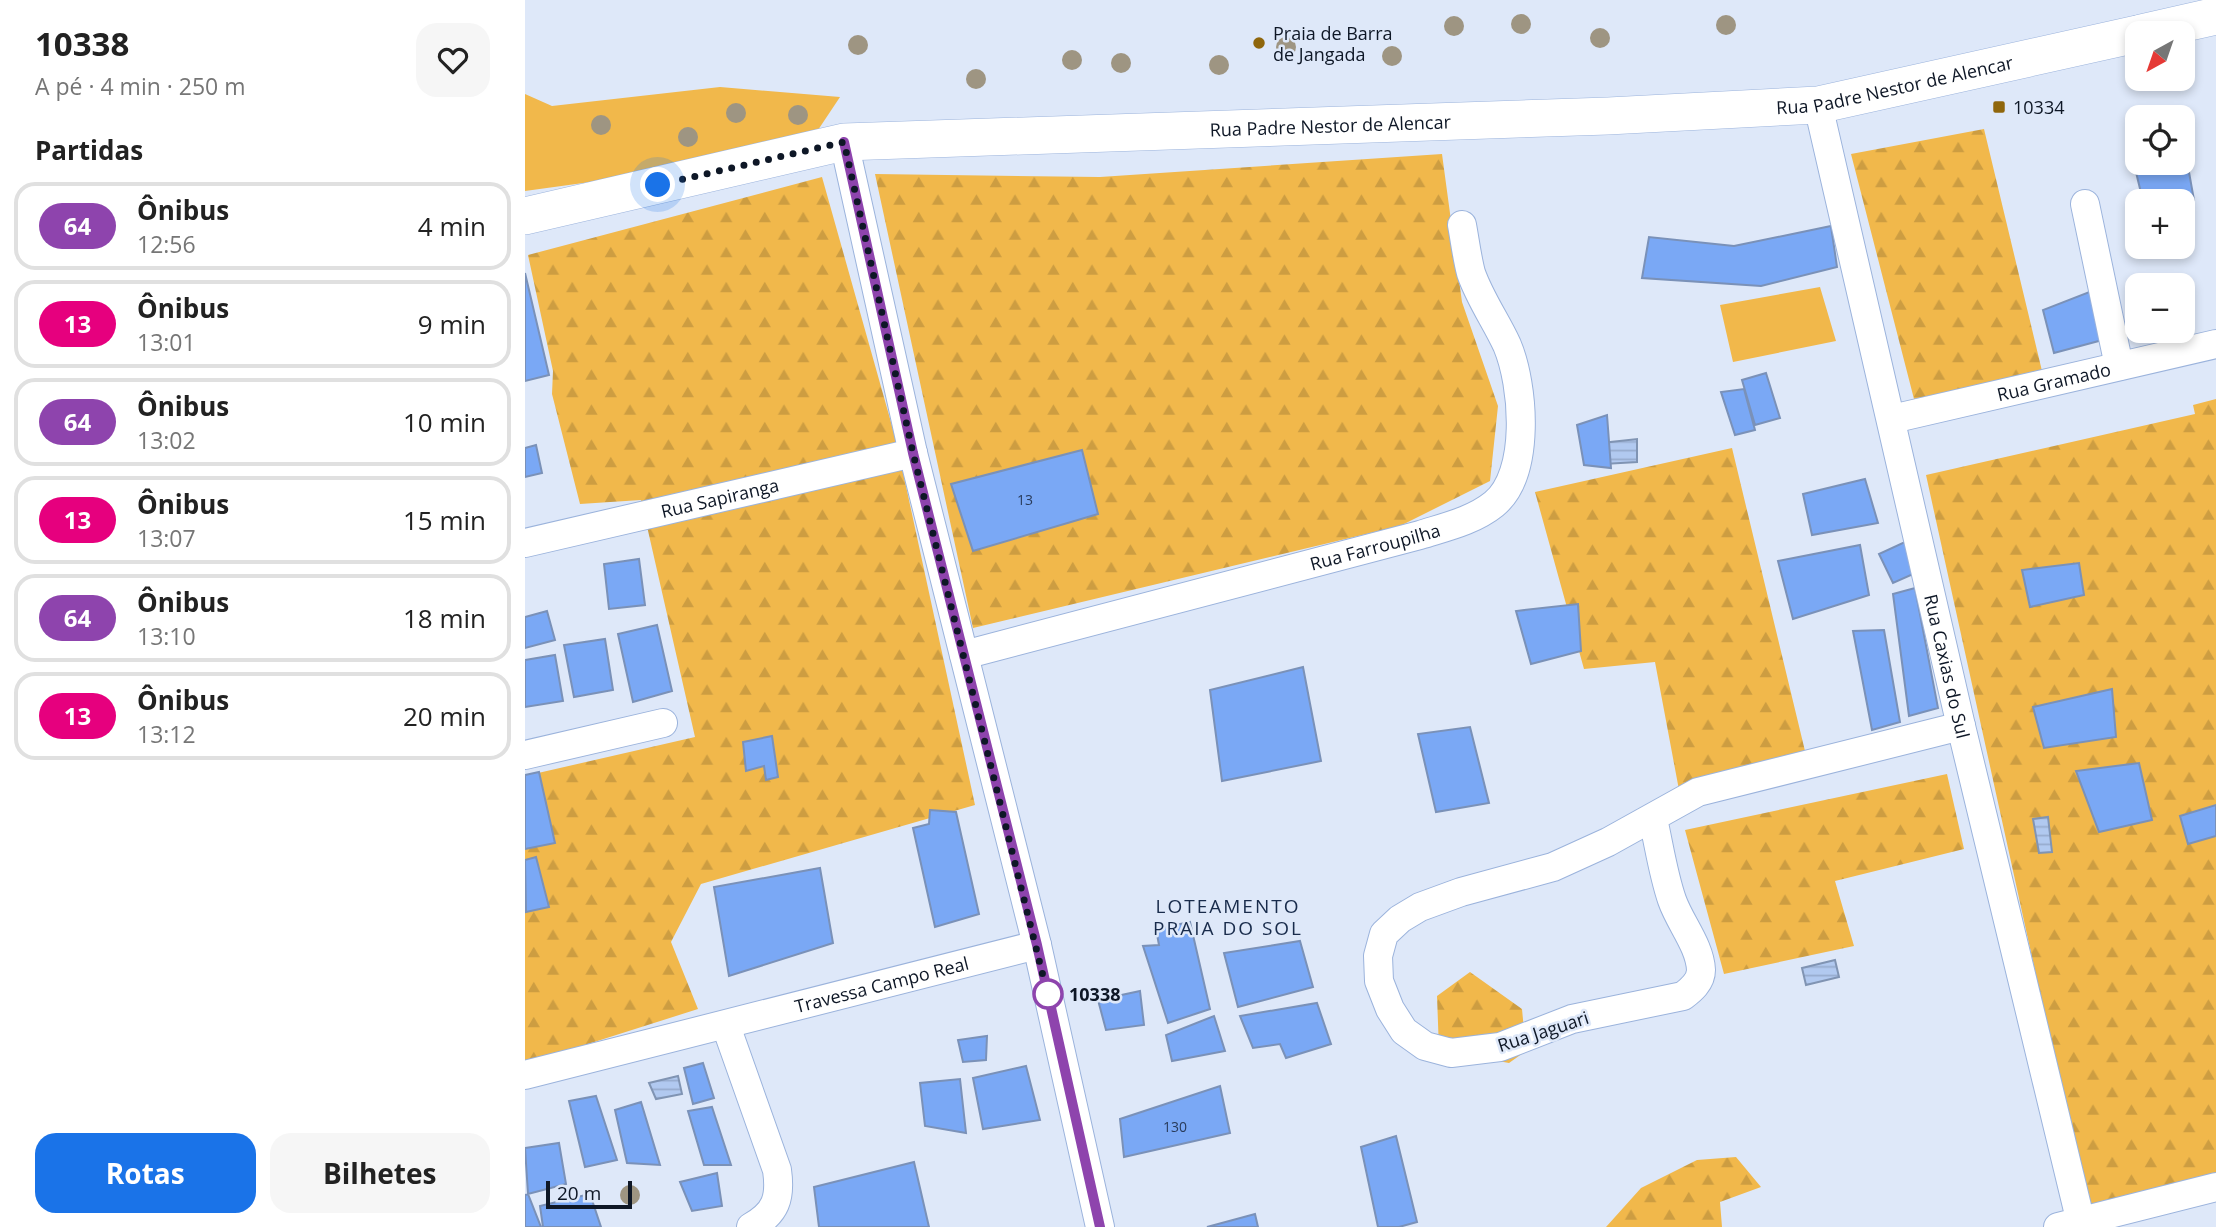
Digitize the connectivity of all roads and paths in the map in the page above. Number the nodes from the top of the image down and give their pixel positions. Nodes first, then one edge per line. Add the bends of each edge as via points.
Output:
1 (2216, 16) edge
2 (2195, 21) edge
3 (2125, 37) edge
4 (1818, 105) junction
5 (844, 142) junction
6 (2085, 204) dead end
7 (525, 216) edge
8 (1462, 225) dead end
9 (2216, 344) edge
10 (2119, 366) junction
11 (1892, 419) junction
12 (913, 453) junction
13 (525, 543) edge
14 (964, 655) junction
15 (663, 723) dead end
16 (1961, 726) junction
17 (525, 755) edge
18 (1653, 819) junction
19 (1037, 945) junction
20 (726, 1026) junction
21 (525, 1075) edge
22 (2216, 1187) edge
23 (2074, 1225) edge
24 (751, 1227) edge
25 (1100, 1227) edge

1 - 2 main road, Rua Padre Nestor de Alencar
3 - 4 main road, Rua Padre Nestor de Alencar
4 - 5 main road, Rua Padre Nestor de Alencar
4 - 11 street, Rua Caxias do Sul
5 - 7 main road, Rua Padre Nestor de Alencar
5 - 12 street
6 - 10 street
8 - 14 street, Rua Farroupilha via 1471,272 1507,346 1517,381 1520,437 1514,474 1496,502 1479,514 1420,536
9 - 10 street, Rua Gramado
10 - 11 street, Rua Gramado
11 - 16 street, Rua Caxias do Sul
12 - 13 street, Rua Sapiranga
12 - 14 street
14 - 19 street
15 - 17 street
16 - 18 street, Rua Jaguari via 1726,783 1677,803
16 - 23 street, Rua Caxias do Sul
18 - 18 street, Rua Jaguari via 1553,867 1461,892 1400,919 1384,934 1378,956 1379,981 1404,1031 1426,1046 1451,1053 1500,1047 1572,1019 1683,996 1694,988 1701,974 1698,953 1671,896
19 - 20 street, Travessa Campo Real
19 - 25 street
20 - 21 street, Travessa Campo Real
20 - 24 street via 780,1190 771,1212
22 - 23 street

